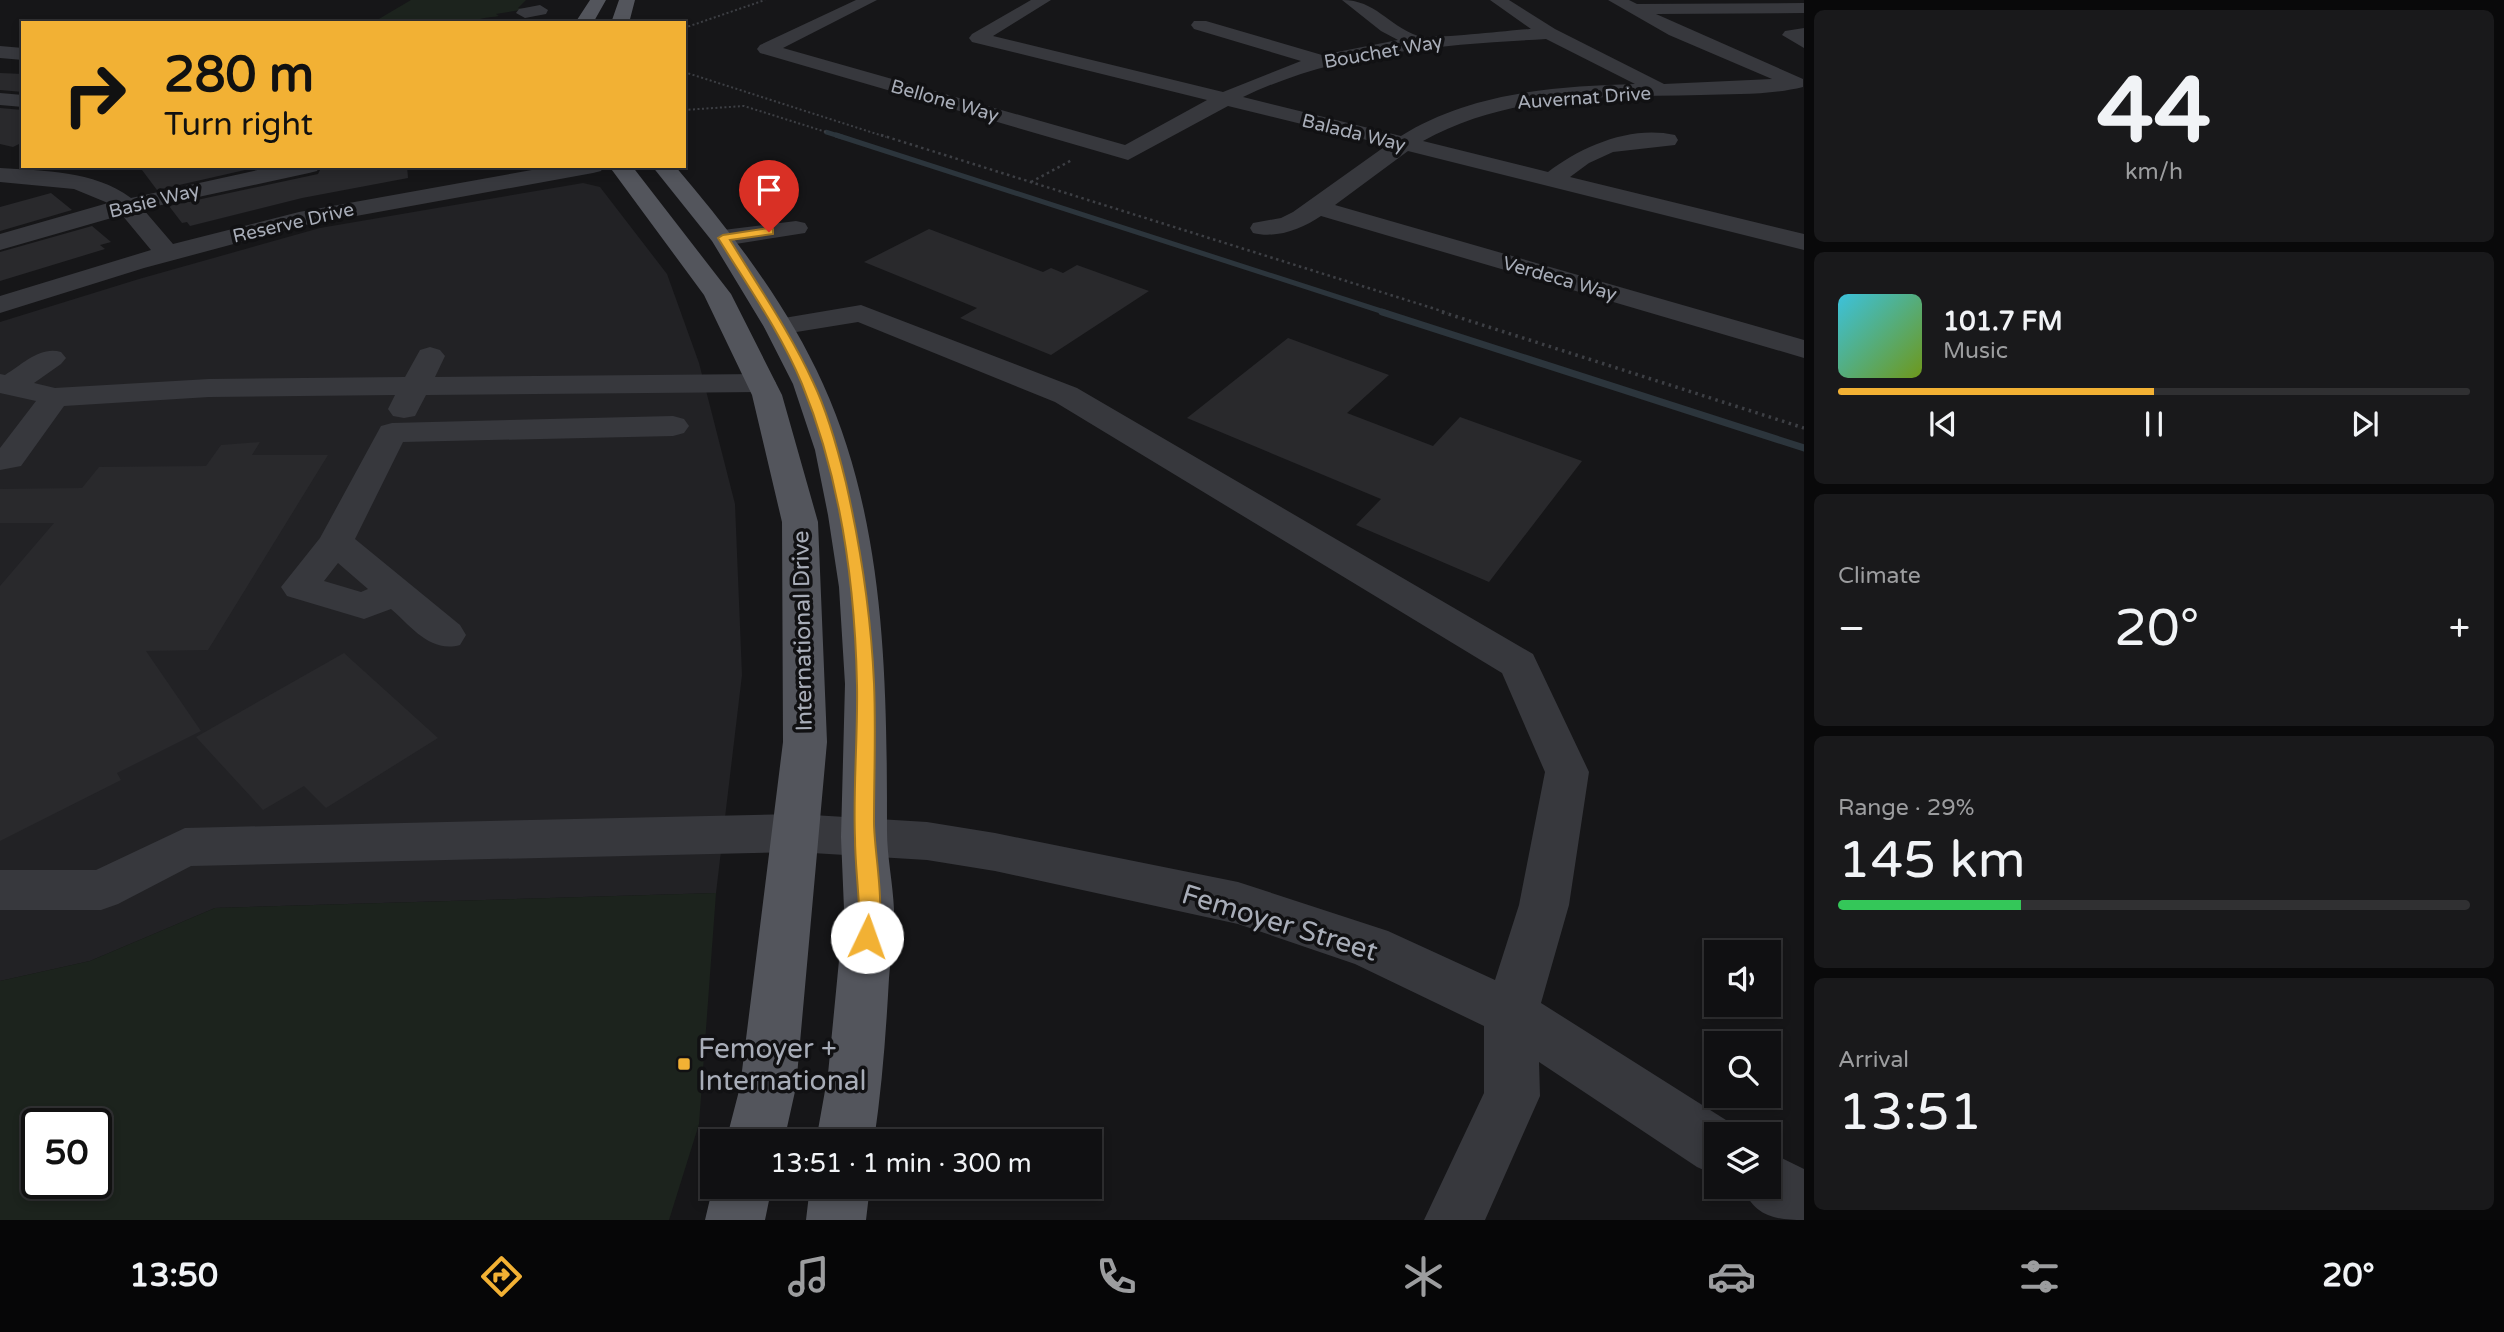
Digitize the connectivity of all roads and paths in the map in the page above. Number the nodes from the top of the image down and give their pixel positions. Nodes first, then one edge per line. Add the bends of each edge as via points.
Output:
1 (598, 0) edge
2 (627, 0) edge
3 (765, 0) edge
4 (869, 0) edge
5 (1043, 0) edge
6 (1350, 0) edge
7 (1498, 0) edge
8 (1624, 4) edge
9 (1804, 8) edge
10 (585, 21) edge
11 (621, 21) edge
12 (1200, 25) dead end
13 (686, 27) edge
14 (1549, 33) junction
15 (1804, 33) edge
16 (1416, 43) junction
17 (1804, 43) edge
18 (0, 52) edge
19 (21, 54) edge
20 (1322, 61) junction
21 (686, 73) edge
22 (1800, 84) edge
23 (1664, 91) junction
24 (0, 99) edge
25 (1223, 100) junction
26 (21, 101) edge
27 (686, 110) edge
28 (826, 132) dead end
29 (1667, 140) dead end
30 (1402, 144) junction
31 (1100, 145) junction
32 (300, 168) edge
33 (581, 168) edge
34 (622, 168) edge
35 (665, 168) edge
36 (0, 175) edge
37 (1553, 179) junction
38 (1030, 183) junction
39 (125, 206) junction
40 (1317, 207) junction
41 (796, 228) dead end
42 (1262, 228) dead end
43 (723, 238) junction
44 (0, 242) edge
45 (1804, 242) edge
46 (167, 253) junction
47 (0, 305) edge
48 (778, 327) junction
49 (1804, 349) edge
50 (430, 356) dead end
51 (51, 358) dead end
52 (761, 383) junction
53 (5, 384) edge
54 (414, 388) junction
55 (55, 397) junction
56 (673, 426) dead end
57 (1804, 428) edge
58 (392, 433) junction
59 (0, 460) edge
60 (336, 542) junction
61 (394, 592) junction
62 (446, 635) dead end
63 (796, 833) junction
64 (864, 837) junction
65 (0, 890) edge
66 (1511, 1013) junction
67 (758, 1129) edge
68 (847, 1129) edge
69 (1704, 1139) edge
70 (1781, 1189) edge
71 (740, 1199) edge
72 (838, 1199) edge
73 (1804, 1204) edge
74 (735, 1220) edge
75 (836, 1220) edge
76 (1454, 1220) edge

1 - 10 main road
2 - 11 main road
3 - 13 path
4 - 31 street, Bellone Way via 766,49
5 - 25 street, Balada Way via 978,38
6 - 16 street
7 - 14 street
8 - 9 street
8 - 22 street via 1713,49
12 - 20 street
14 - 16 street, Bouchet Way
14 - 23 street
15 - 17 street via 1791,35
16 - 20 street, Bouchet Way
18 - 19 street
20 - 25 street, Bouchet Way
21 - 38 path
22 - 23 street, Auvernat Drive
23 - 30 street, Auvernat Drive via 1557,95 1494,105 1442,122
24 - 26 street
25 - 30 street, Balada Way
25 - 31 street, Bellone Way via 1128,153
27 - 28 path via 744,106
29 - 37 street via 1588,152
30 - 37 street, Balada Way
30 - 40 street, Auvernat Drive
31 - 38 path
32 - 39 street, Basie Way
33 - 46 street, Reserve Drive via 356,207
34 - 52 main road, International Drive via 717,294
35 - 43 main road, International Drive
36 - 39 street via 84,184 114,196
37 - 45 street, Balada Way
38 - 57 path
39 - 44 street, Basie Way
39 - 46 street
40 - 42 street, Auvernat Drive via 1289,223
40 - 49 street, Verdeca Way
41 - 43 street
43 - 48 main road, International Drive
46 - 47 street, Reserve Drive
48 - 64 main road, International Drive via 818,409 846,515 866,684
48 - 66 street via 861,313 1066,395 1519,664 1567,772 1544,905
50 - 54 street
51 - 53 street
52 - 54 street
52 - 63 main road, International Drive via 800,522 805,742
53 - 55 street
54 - 55 street via 346,388 304,410 238,412 209,388
54 - 58 street
55 - 59 street via 9,459
56 - 58 street
58 - 60 street
60 - 61 street
60 - 61 street via 300,587 364,606
61 - 62 street
63 - 64 street, Femoyer Street
63 - 65 street, Femoyer Street via 185,846 101,890
63 - 67 main road, International Drive via 768,1087
64 - 66 street, Femoyer Street via 995,852 1238,903 1370,947
64 - 68 main road, International Drive via 869,909 856,1074
66 - 69 street, Femoyer Street
66 - 76 street via 1512,1096
70 - 73 street
71 - 74 main road
72 - 75 main road

